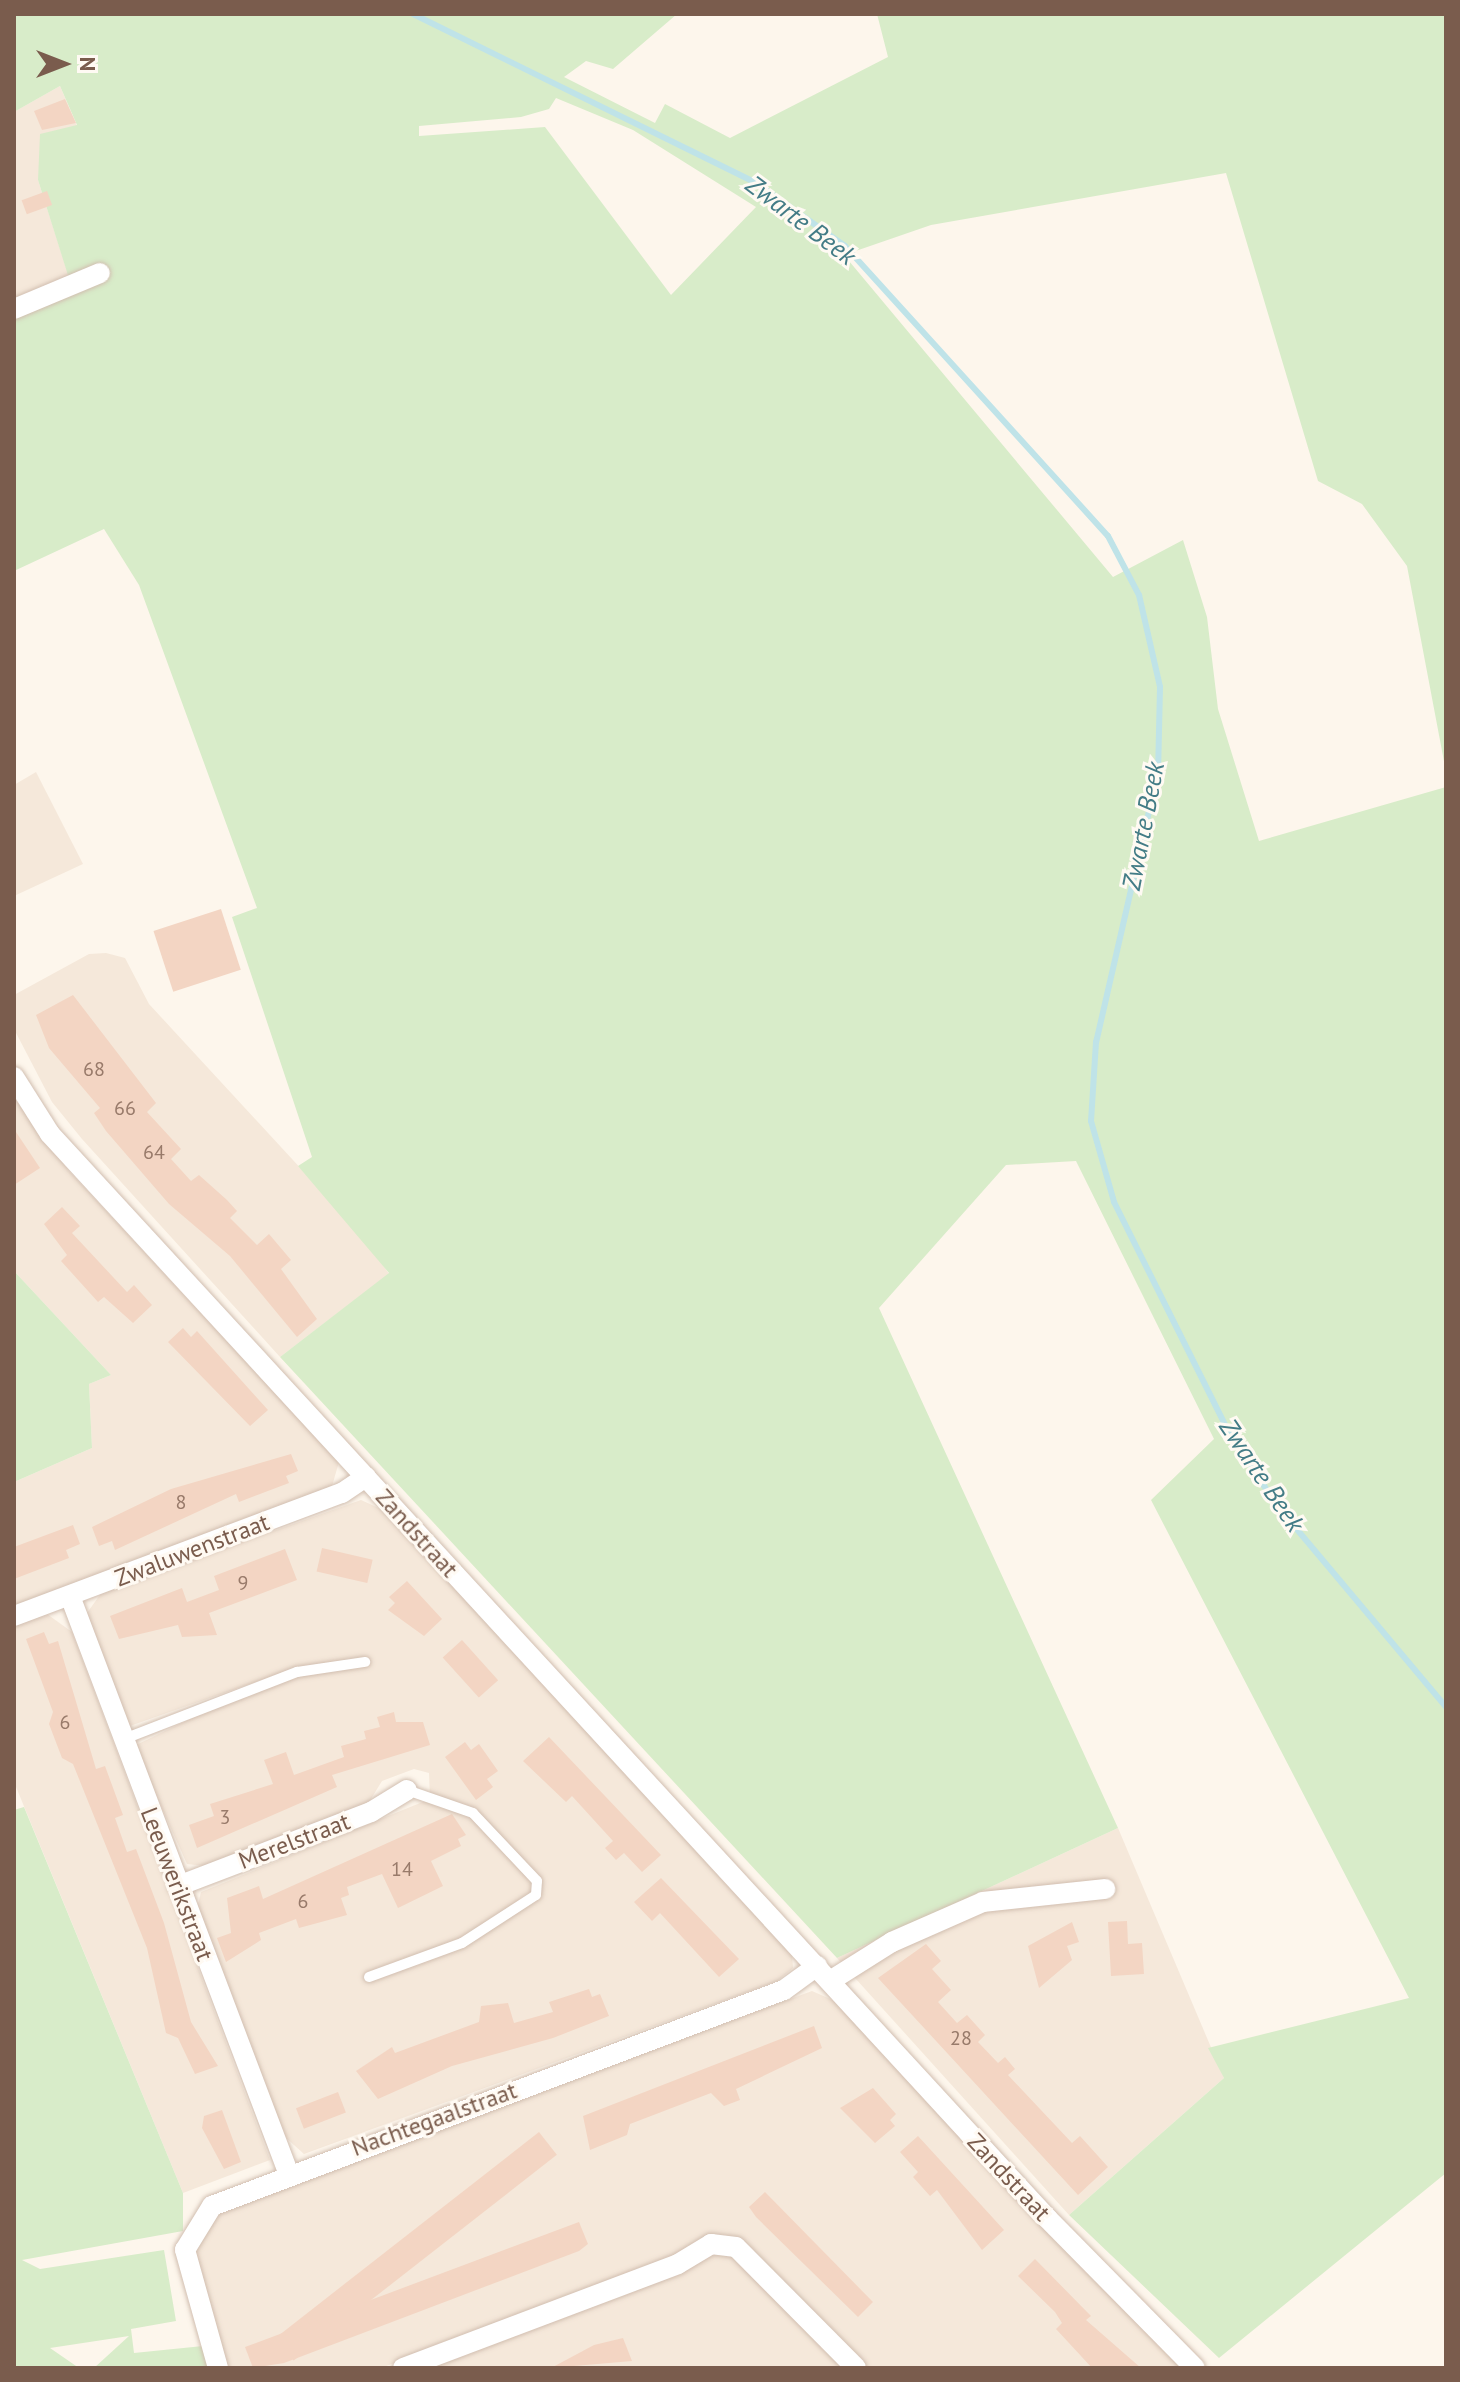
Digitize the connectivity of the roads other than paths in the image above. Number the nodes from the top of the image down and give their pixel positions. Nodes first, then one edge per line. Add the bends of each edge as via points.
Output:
1 (100, 273) dead end
2 (14, 309) edge
3 (14, 1077) edge
4 (366, 1477) junction
5 (70, 1596) junction
6 (14, 1616) edge
7 (365, 1662) dead end
8 (122, 1740) junction
9 (407, 1790) joint
10 (178, 1886) junction
11 (1105, 1889) dead end
12 (824, 1974) junction
13 (369, 1977) dead end
14 (288, 2172) junction
15 (218, 2368) edge
16 (403, 2368) edge
17 (856, 2368) edge
18 (1195, 2368) edge

1 - 2 street
3 - 4 street, Zandstraat via 50,1134
4 - 5 street, Zwaluwenstraat via 342,1493
4 - 12 street, Zandstraat
5 - 6 street, Zwaluwenstraat
5 - 8 street, Leeuwerikstraat
7 - 8 lane via 297,1672
8 - 10 street, Leeuwerikstraat
9 - 10 street, Merelstraat via 371,1812
9 - 13 lane via 473,1813 537,1881 536,1895 462,1943
10 - 14 street, Leeuwerikstraat
11 - 12 street via 983,1902
12 - 14 street, Nachtegaalstraat
12 - 18 street, Zandstraat
14 - 15 street, Nachtegaalstraat via 212,2206 190,2231 186,2269
16 - 17 street via 678,2264 711,2244 736,2247

